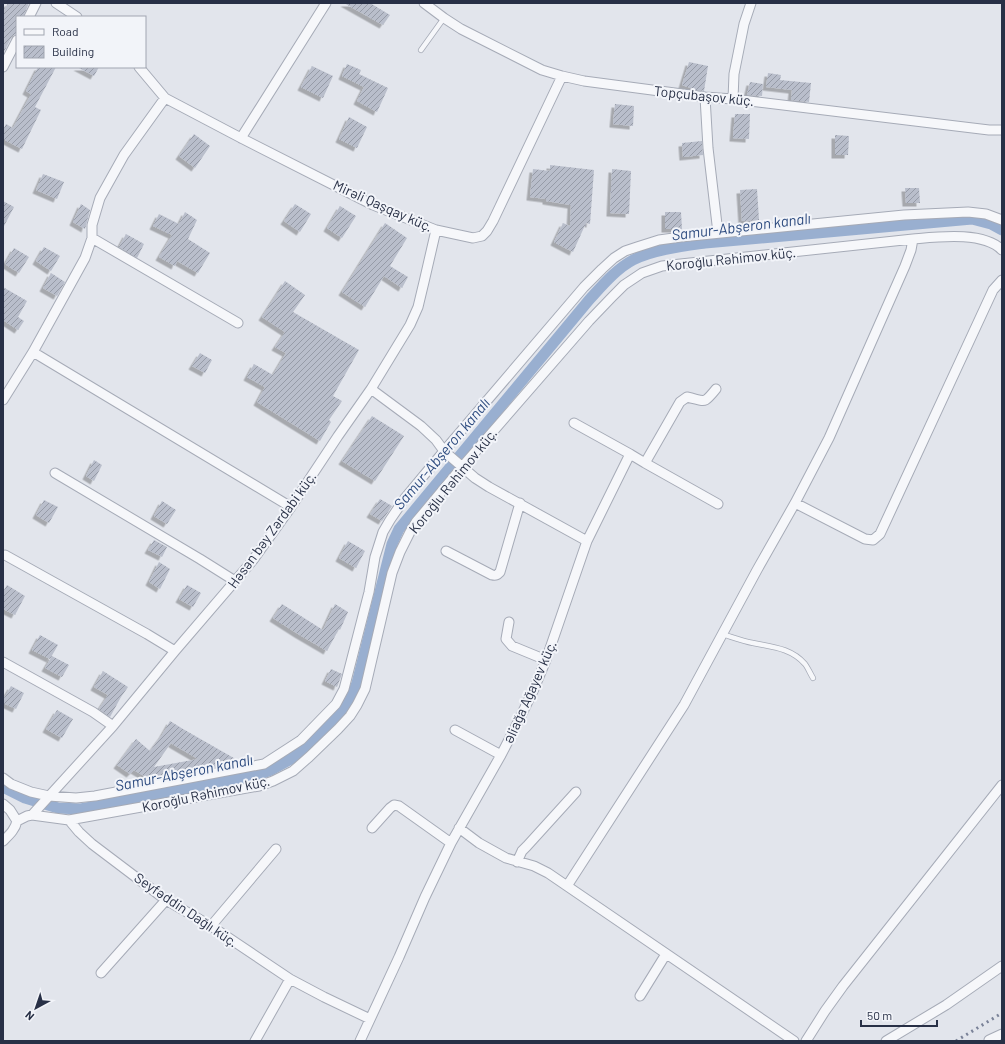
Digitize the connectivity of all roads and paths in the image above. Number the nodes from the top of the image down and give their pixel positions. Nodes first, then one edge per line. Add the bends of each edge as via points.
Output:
1 (36, 3) edge
2 (56, 3) edge
3 (326, 3) edge
4 (424, 3) edge
5 (751, 3) edge
6 (30, 16) edge
7 (76, 16) edge
8 (444, 18) junction
9 (16, 42) edge
10 (421, 50) dead end
11 (3, 67) edge
12 (140, 68) edge
13 (562, 76) junction
14 (705, 97) junction
15 (165, 98) junction
16 (733, 99) junction
17 (1002, 130) edge
18 (241, 138) junction
19 (1002, 220) edge
20 (436, 230) junction
21 (718, 233) junction
22 (92, 238) junction
23 (913, 239) junction
24 (1002, 250) edge
25 (1002, 280) edge
26 (238, 323) dead end
27 (33, 352) junction
28 (371, 389) junction
29 (716, 389) dead end
30 (3, 400) edge
31 (574, 423) dead end
32 (444, 451) junction
33 (630, 454) junction
34 (645, 462) junction
35 (462, 467) junction
36 (55, 473) dead end
37 (520, 503) junction
38 (795, 503) junction
39 (718, 504) dead end
40 (292, 507) junction
41 (587, 541) junction
42 (446, 551) dead end
43 (5, 555) dead end
44 (235, 582) junction
45 (509, 622) dead end
46 (722, 634) junction
47 (175, 651) junction
48 (546, 660) junction
49 (3, 662) edge
50 (813, 678) dead end
51 (113, 726) junction
52 (455, 730) dead end
53 (501, 755) junction
54 (3, 778) edge
55 (1002, 785) edge
56 (576, 792) dead end
57 (49, 796) junction
58 (3, 804) edge
59 (32, 815) junction
60 (69, 820) junction
61 (17, 821) junction
62 (372, 828) dead end
63 (459, 828) junction
64 (3, 841) edge
65 (451, 843) junction
66 (276, 849) dead end
67 (517, 862) junction
68 (567, 886) junction
69 (166, 900) junction
70 (211, 926) junction
71 (666, 954) junction
72 (1002, 966) edge
73 (101, 972) dead end
74 (290, 979) junction
75 (640, 996) dead end
76 (370, 1019) junction
77 (1002, 1034) edge
78 (990, 1040) edge
79 (255, 1041) edge
80 (360, 1041) edge
81 (794, 1041) edge
82 (806, 1041) edge
83 (886, 1041) edge

1 - 6 street
2 - 7 street
3 - 18 street
4 - 8 street, Topçubaşov küç.
5 - 16 street via 735,67
8 - 10 lane
8 - 13 street, Topçubaşov küç. via 542,70
9 - 11 street
12 - 15 street, Mirəli Qaşqay küç.
13 - 14 street, Topçubaşov küç.
13 - 20 street, Mirəli Qaşqay küç. via 488,231 473,238
14 - 16 street, Topçubaşov küç.
14 - 21 street
15 - 18 street, Mirəli Qaşqay küç.
15 - 22 street via 124,155 100,198 92,225
16 - 17 street, Topçubaşov küç. via 982,130
18 - 20 street, Mirəli Qaşqay küç. via 373,204
19 - 21 street, Koroğlu Rəhimov küç. via 986,214 968,212 904,215
20 - 28 street, Həsən bəy Zərdabi küç. via 418,307 410,325
21 - 32 street, Koroğlu Rəhimov küç. via 659,240 625,251 614,258 584,287
22 - 26 street
22 - 27 street via 85,258
23 - 24 street, Koroğlu Rəhimov küç. via 952,236 972,238 993,243
23 - 35 street, Koroğlu Rəhimov küç. via 662,266 642,273 624,285 603,306
23 - 38 street via 905,266 832,431
25 - 38 street via 993,290 880,534 873,540 865,539
27 - 30 street
27 - 40 street
28 - 32 street via 421,426
28 - 40 street, Həsən bəy Zərdabi küç.
29 - 34 street via 707,400 687,397 680,402
31 - 33 street
32 - 35 street
32 - 57 street, Koroğlu Rəhimov küç. via 406,498 383,532 344,689 336,704 301,740 264,764 95,796
33 - 34 street
33 - 41 street, Əliağa Ağayev küç.
34 - 39 street
35 - 37 street via 475,478
35 - 60 street, Koroğlu Rəhimov küç. via 416,522 400,552 392,573 365,689 358,705 309,757 293,771 259,786
36 - 44 street
37 - 41 street
37 - 42 street via 500,572 495,576
38 - 46 street
40 - 44 street, Həsən bəy Zərdabi küç.
41 - 48 street, Əliağa Ağayev küç.
43 - 47 street
44 - 47 street, Həsən bəy Zərdabi küç.
45 - 48 street via 506,639 512,646
46 - 50 lane via 790,652 805,664
46 - 68 street via 684,705
47 - 51 street, Həsən bəy Zərdabi küç.
48 - 53 street, Əliağa Ağayev küç.
49 - 51 street
51 - 57 street, Həsən bəy Zərdabi küç.
52 - 53 street
53 - 63 street, Əliağa Ağayev küç.
54 - 57 street, Koroğlu Rəhimov küç. via 31,792
55 - 82 street via 843,986
56 - 67 street via 522,851
57 - 59 street, Həsən bəy Zərdabi küç.
58 - 61 street
59 - 60 street, Koroğlu Rəhimov küç.
59 - 61 street, Koroğlu Rəhimov küç.
60 - 69 street, Seyfəddin Dağlı küç. via 92,844
61 - 64 street via 11,834
62 - 65 street via 394,805
63 - 65 street, Əliağa Ağayev küç.
63 - 67 street via 492,851
65 - 76 street, Əliağa Ağayev küç.
66 - 70 street
67 - 68 street via 534,866
68 - 71 street
69 - 70 street, Seyfəddin Dağlı küç.
69 - 73 street
70 - 74 street, Seyfəddin Dağlı küç.
71 - 75 street
71 - 81 street
72 - 83 street via 946,1005
74 - 76 street, Seyfəddin Dağlı küç.
74 - 79 street
76 - 80 street, Əliağa Ağayev küç.
77 - 78 street

